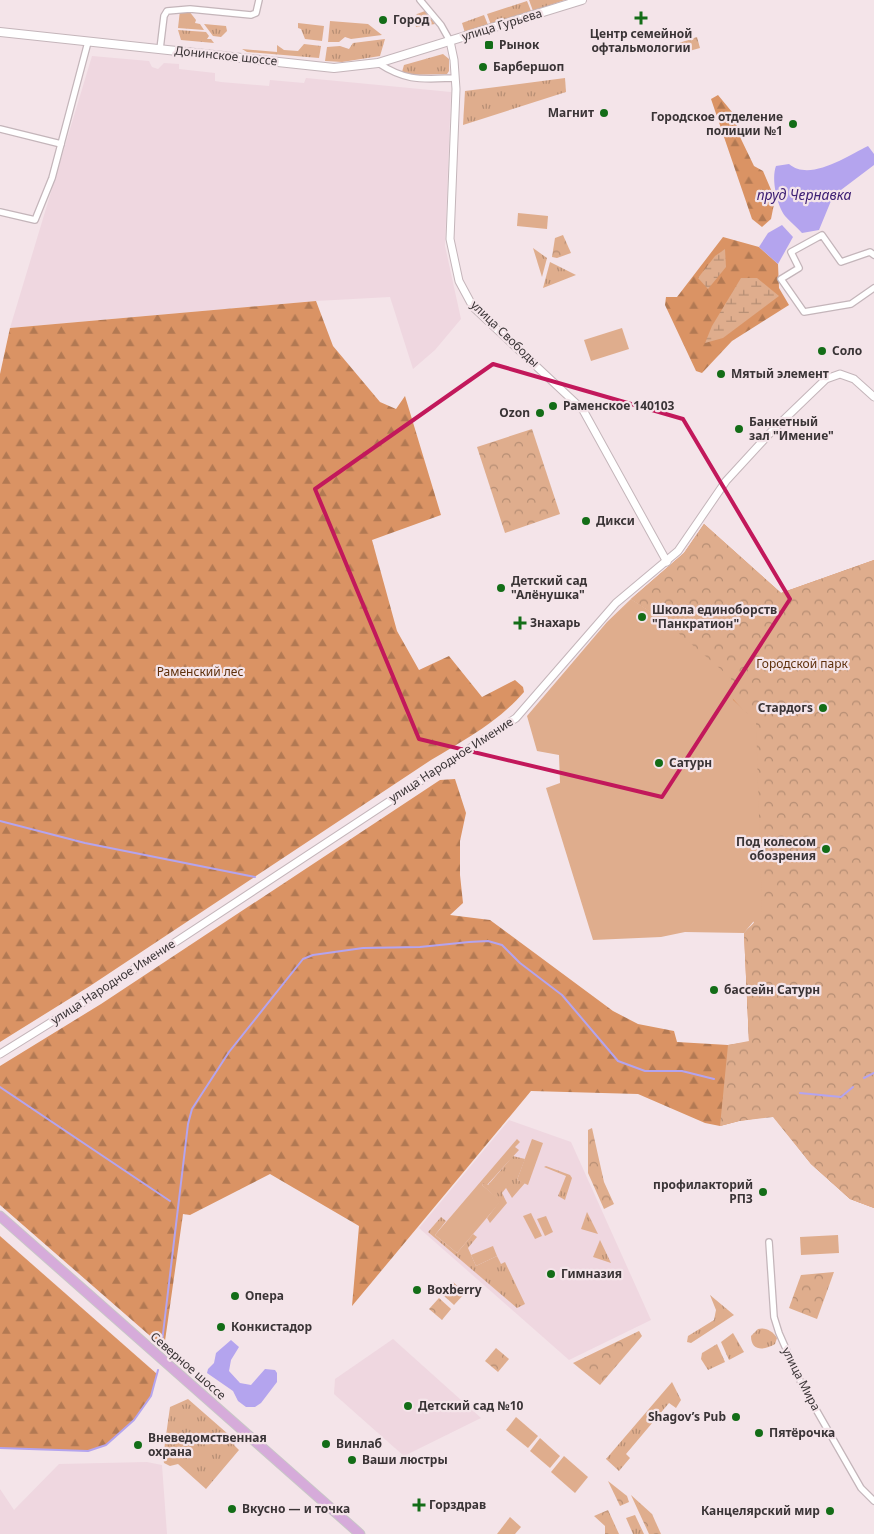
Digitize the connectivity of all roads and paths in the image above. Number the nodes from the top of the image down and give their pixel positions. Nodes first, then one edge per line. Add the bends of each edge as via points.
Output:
1 (258, 0) edge
2 (420, 0) edge
3 (582, 0) edge
4 (0, 32) edge
5 (88, 42) junction
6 (450, 42) junction
7 (160, 49) junction
8 (378, 63) junction
9 (455, 78) junction
10 (0, 130) edge
11 (61, 144) junction
12 (0, 212) edge
13 (874, 255) edge
14 (874, 288) edge
15 (874, 397) edge
16 (667, 562) junction
17 (0, 1054) edge
18 (0, 1216) edge
19 (769, 1242) dead end
20 (874, 1501) edge
21 (360, 1534) edge

1 - 7 street via 256,13 251,16 167,11
2 - 6 street via 442,25
3 - 6 main road, улица Гурьева
4 - 5 main road, Донинское шоссе
5 - 7 main road, Донинское шоссе
5 - 11 street
6 - 8 main road, Донинское шоссе
6 - 9 street, улица Свободы
7 - 8 main road, Донинское шоссе via 334,68
8 - 9 street via 411,79
9 - 16 street, улица Свободы via 450,239 459,281 474,307 583,410
10 - 11 street
11 - 12 street via 50,184 35,220
13 - 14 street via 870,252 841,262 822,236 791,252 799,268 781,279 804,312 851,304
15 - 16 street, улица Народное Имение via 854,379 840,374 817,386 726,481 678,552
16 - 17 street, улица Народное Имение via 616,603 516,718
18 - 21 main road, Северное шоссе
19 - 20 street, улица Мира via 778,1333 807,1393 861,1488

